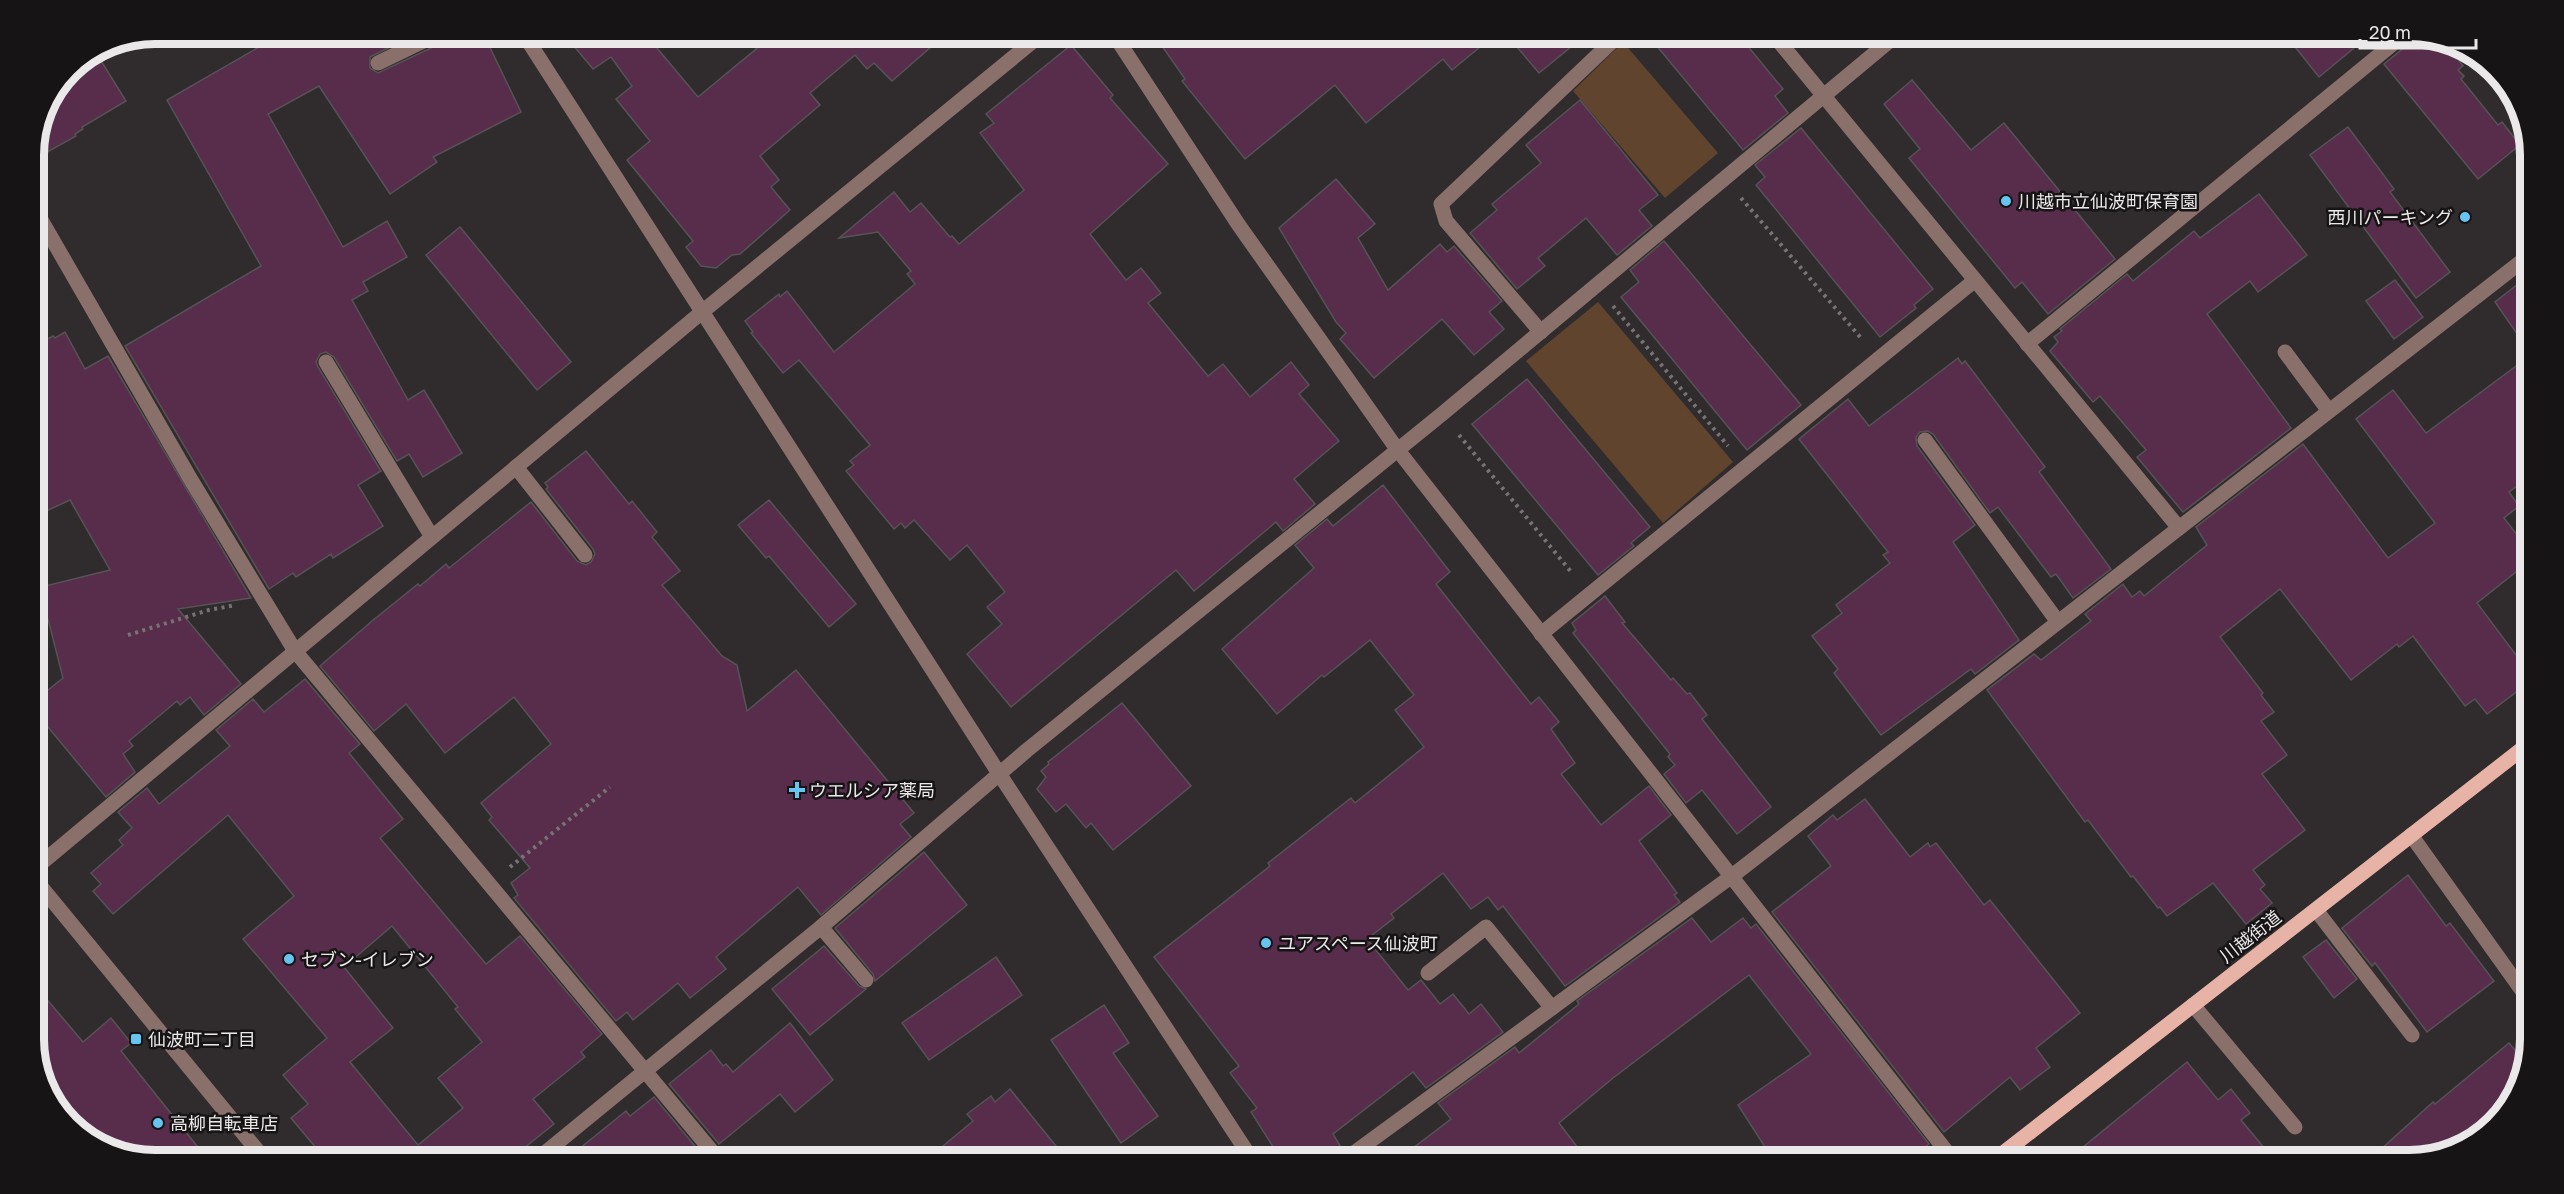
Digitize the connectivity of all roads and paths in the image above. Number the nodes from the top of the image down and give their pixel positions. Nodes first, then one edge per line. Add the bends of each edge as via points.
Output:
1 (417, 44) edge
2 (530, 44) edge
3 (1030, 44) edge
4 (1120, 44) edge
5 (1609, 44) edge
6 (1782, 44) edge
7 (1886, 44) edge
8 (2393, 44) edge
9 (378, 63) dead end
10 (1825, 94) junction
11 (1725, 179) junction
12 (44, 225) edge
13 (2520, 263) edge
14 (1974, 281) junction
15 (1595, 285) junction
16 (702, 312) junction
17 (1541, 332) junction
18 (2027, 344) junction
19 (2285, 352) dead end
20 (1879, 360) junction
21 (326, 362) dead end
22 (2329, 411) junction
23 (1442, 414) junction
24 (1925, 440) dead end
25 (1397, 449) junction
26 (516, 467) junction
27 (1746, 468) junction
28 (2179, 528) junction
29 (432, 537) junction
30 (585, 555) dead end
31 (1590, 594) junction
32 (263, 600) junction
33 (2058, 622) junction
34 (1541, 634) junction
35 (128, 635) dead end
36 (295, 651) junction
37 (2520, 751) edge
38 (1000, 775) junction
39 (610, 787) dead end
40 (2411, 835) junction
41 (44, 861) edge
42 (1732, 876) junction
43 (490, 884) junction
44 (44, 890) edge
45 (2316, 910) junction
46 (821, 927) junction
47 (1428, 973) dead end
48 (866, 980) dead end
49 (2520, 988) edge
50 (2193, 1005) junction
51 (1552, 1008) junction
52 (2412, 1035) dead end
53 (645, 1070) junction
54 (2295, 1127) dead end
55 (257, 1150) edge
56 (548, 1150) edge
57 (711, 1150) edge
58 (1246, 1150) edge
59 (1358, 1150) edge
60 (1945, 1150) edge
61 (2007, 1150) edge

1 - 9 street
2 - 16 street
3 - 16 street
4 - 25 street via 1238,224
5 - 17 street via 1441,204 1446,221
6 - 10 street
7 - 10 street
8 - 18 street
10 - 11 street
10 - 14 street
11 - 15 street
11 - 20 path
12 - 32 street
13 - 22 street
14 - 18 street
14 - 20 street
15 - 17 street
15 - 27 path
16 - 26 street
16 - 38 street
17 - 23 street
18 - 28 street
19 - 22 street
20 - 27 street
21 - 29 street
22 - 28 street
23 - 25 street
23 - 31 path
24 - 33 street
25 - 34 street
25 - 38 street
26 - 29 street
26 - 30 street
27 - 31 street
28 - 33 street
29 - 36 street
31 - 34 street
32 - 35 path via 209,610
32 - 36 street
33 - 42 street
34 - 42 street
36 - 41 street
36 - 43 street
37 - 40 main road, 川越街道
38 - 46 street
38 - 58 street
39 - 43 path
40 - 45 main road, 川越街道
40 - 49 street
42 - 51 street
42 - 60 street
43 - 53 street
44 - 55 street
45 - 50 main road, 川越街道
45 - 52 street
46 - 48 street
46 - 53 street
47 - 51 street via 1486,927
50 - 54 street
50 - 61 main road, 川越街道
51 - 59 street
53 - 56 street
53 - 57 street

